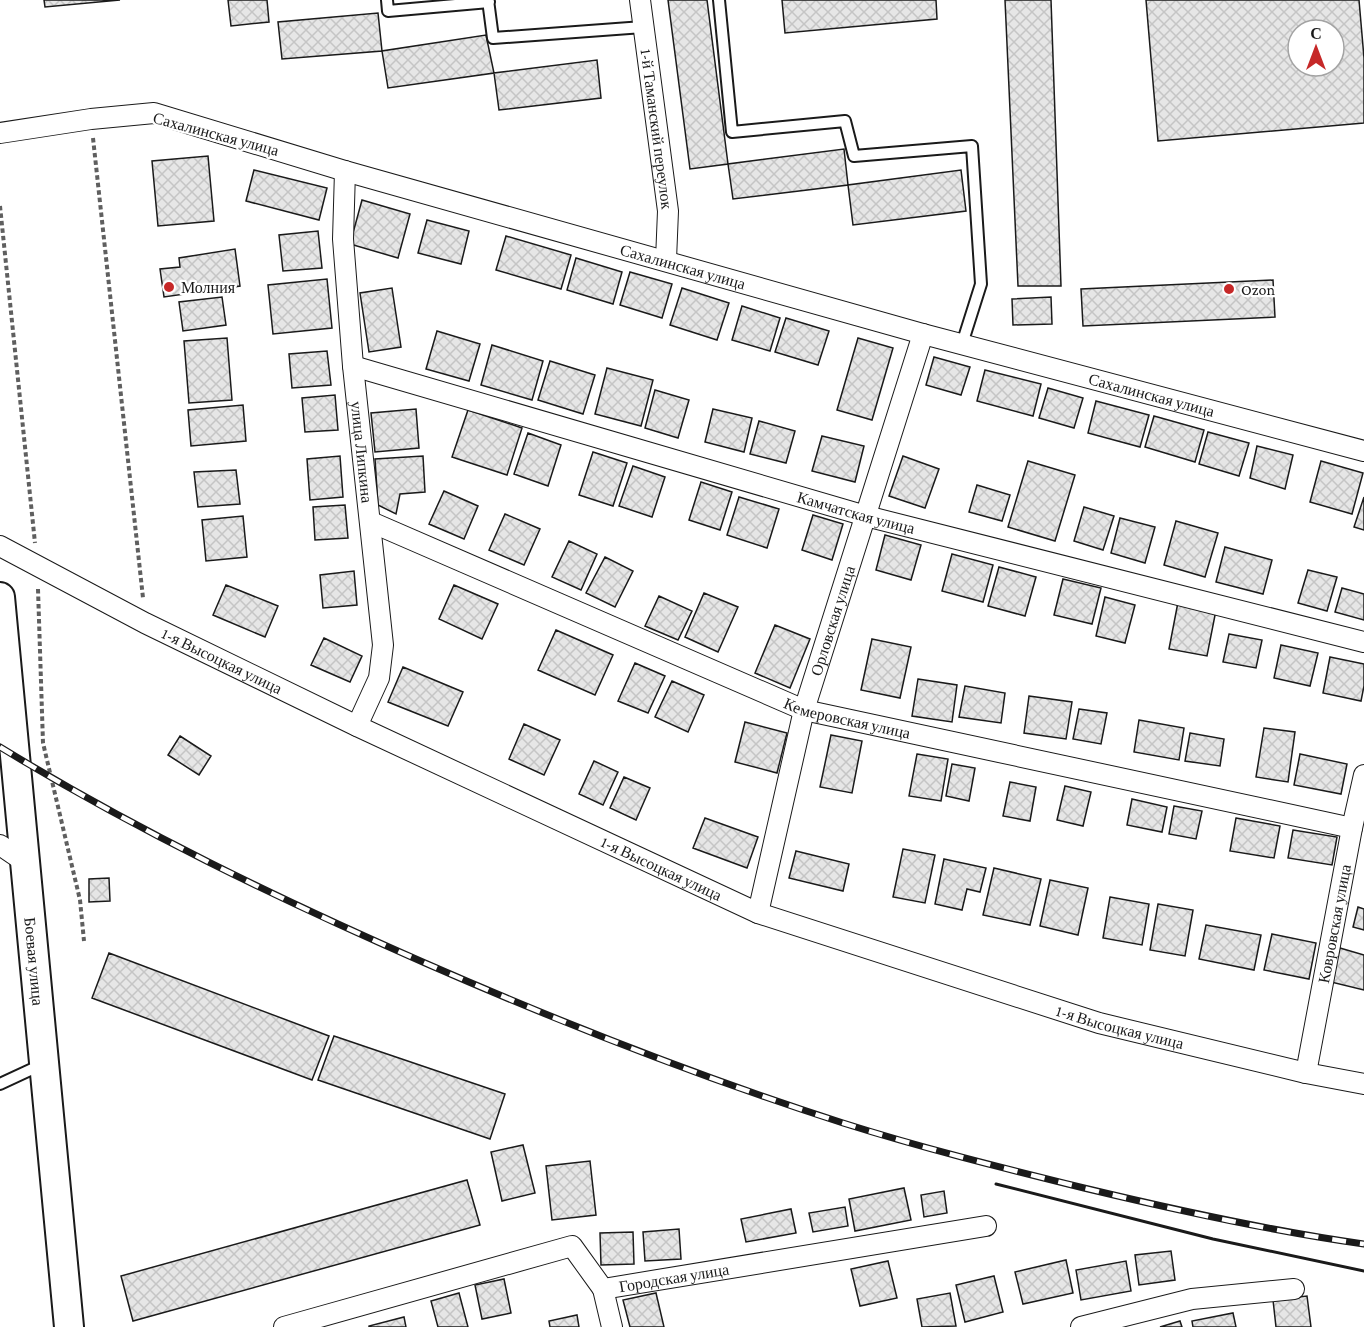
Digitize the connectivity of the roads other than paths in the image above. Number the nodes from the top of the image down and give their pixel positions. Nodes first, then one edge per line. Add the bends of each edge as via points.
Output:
1 (387, 0) edge
2 (640, 0) edge
3 (719, 0) edge
4 (488, 1) edge
5 (643, 27) junction
6 (0, 133) edge
7 (345, 171) junction
8 (666, 260) junction
9 (924, 334) junction
10 (962, 344) junction
11 (353, 366) junction
12 (1364, 451) edge
13 (866, 516) junction
14 (371, 522) junction
15 (0, 546) edge
16 (0, 597) edge
17 (1364, 642) edge
18 (804, 710) junction
19 (357, 726) junction
20 (1364, 776) edge
21 (1352, 828) junction
22 (0, 845) edge
23 (25, 862) junction
24 (758, 913) junction
25 (44, 1063) junction
26 (1306, 1073) junction
27 (0, 1084) edge
28 (1364, 1084) edge
29 (986, 1226) dead end
30 (603, 1289) junction
31 (1293, 1289) dead end
32 (69, 1327) edge
33 (284, 1327) edge
34 (612, 1327) edge
35 (1082, 1327) edge

1 - 4 lane via 388,11
2 - 5 street, 1-й Таманский переулок
3 - 10 lane via 732,132 845,121 854,156 972,146 981,284
4 - 5 lane via 493,38
5 - 8 street, 1-й Таманский переулок via 668,211
6 - 7 street, Сахалинская улица via 154,113
7 - 8 street, Сахалинская улица
7 - 11 street, улица Липкина via 343,239
8 - 9 street, Сахалинская улица
9 - 10 street, Сахалинская улица
9 - 13 street, Орловская улица
10 - 12 street, Сахалинская улица
11 - 13 street, Камчатская улица
11 - 14 street, улица Липкина
13 - 17 street, Камчатская улица
13 - 18 street, Орловская улица
14 - 18 street, Кемеровская улица
14 - 19 street, улица Липкина via 383,645 379,678
15 - 19 street, 1-я Высоцкая улица via 146,623
16 - 23 main road, Боевая улица
18 - 21 street, Кемеровская улица
18 - 24 street, Орловская улица
19 - 24 street, 1-я Высоцкая улица
20 - 21 street, Ковровская улица
21 - 26 street, Ковровская улица
22 - 23 street
23 - 25 main road, Боевая улица
24 - 26 street, 1-я Высоцкая улица via 1099,1023
25 - 27 lane
25 - 32 main road, Боевая улица
26 - 28 street, 1-я Высоцкая улица
29 - 30 street, Городская улица
30 - 33 street, Городская улица via 573,1246
30 - 34 street
31 - 35 street via 1192,1299

